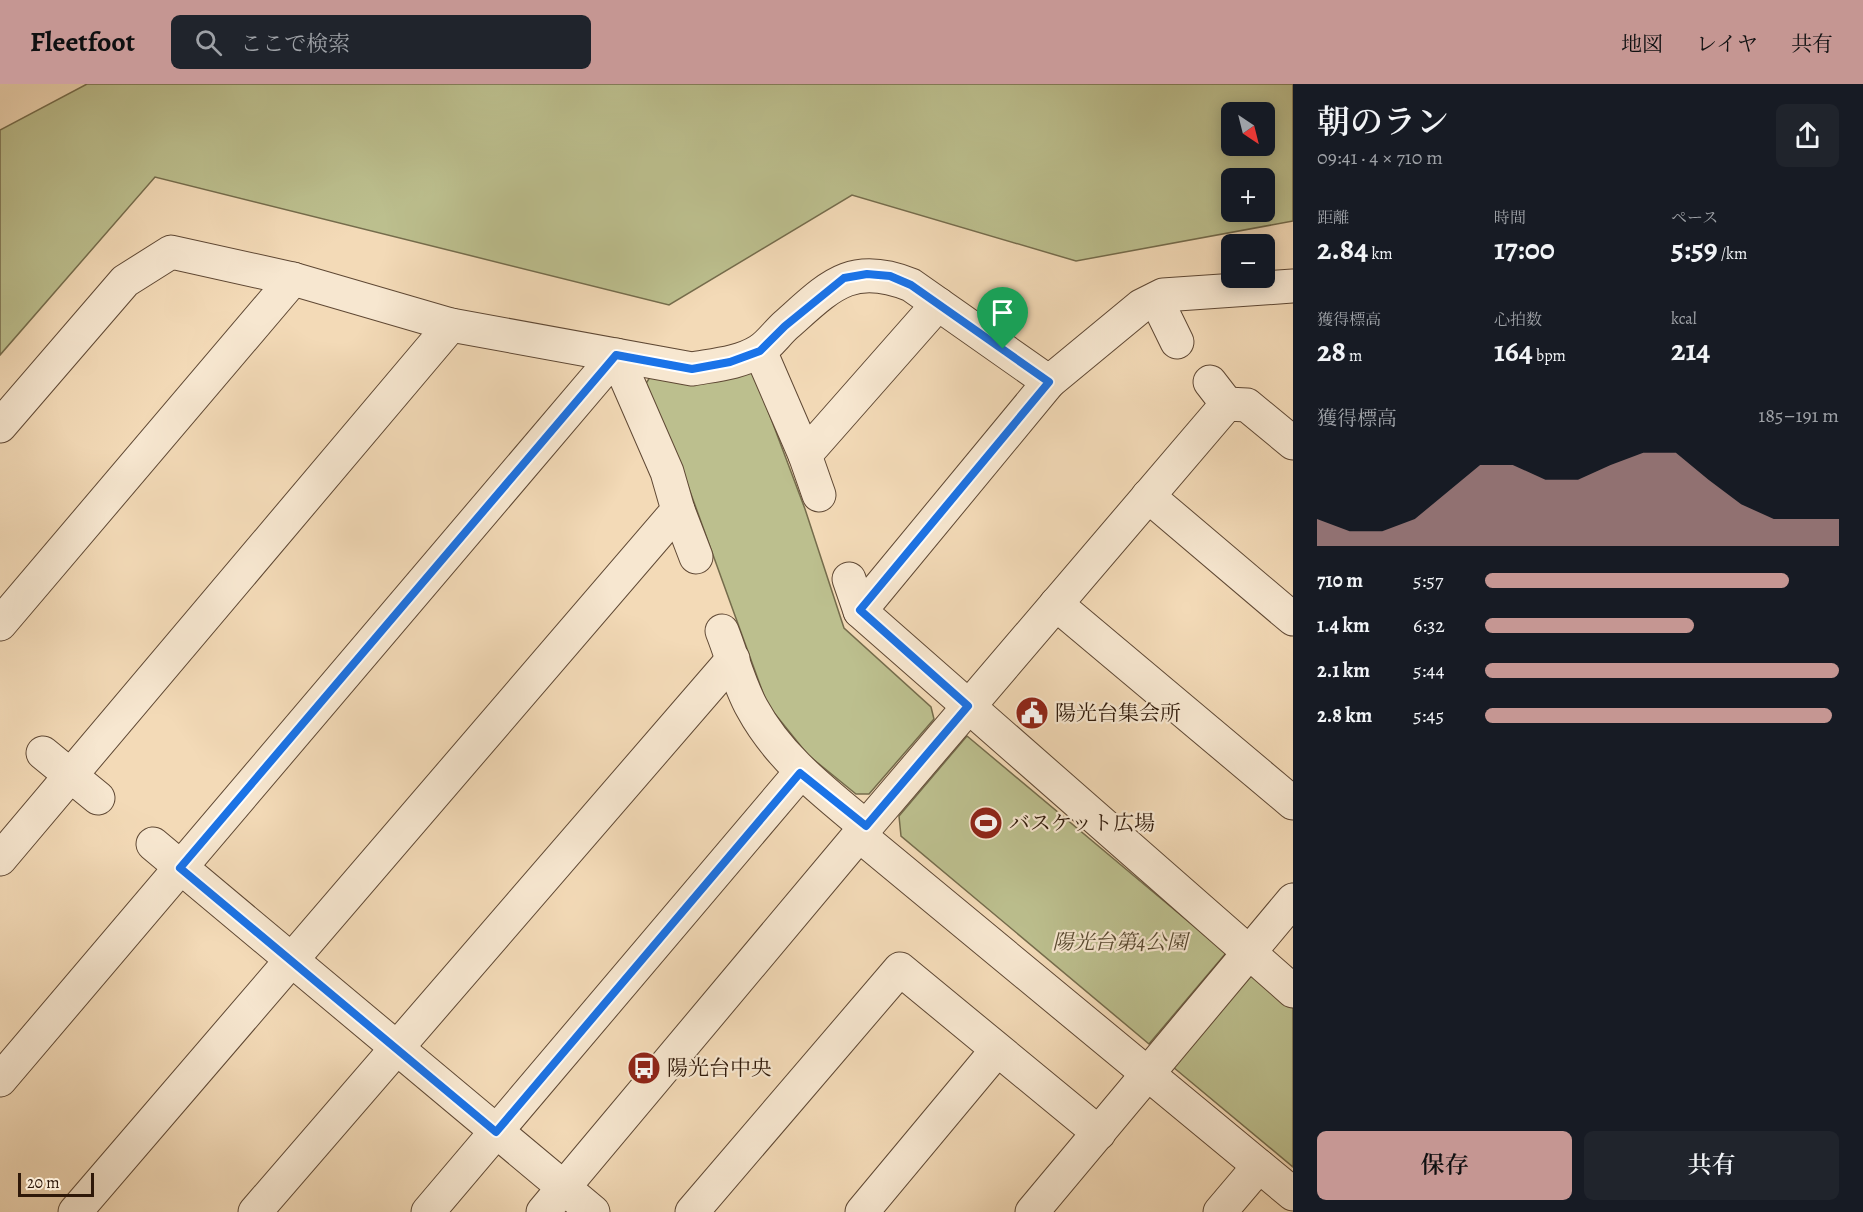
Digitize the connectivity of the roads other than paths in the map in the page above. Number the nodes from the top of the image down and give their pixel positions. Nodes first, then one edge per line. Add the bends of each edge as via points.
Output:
1 (293, 279) junction
2 (1293, 286) edge
3 (1156, 298) junction
4 (938, 304) junction
5 (451, 325) junction
6 (1178, 342) dead end
7 (760, 351) junction
8 (616, 355) junction
9 (1049, 382) junction
10 (0, 426) edge
11 (1293, 443) edge
12 (805, 455) junction
13 (819, 495) dead end
14 (1148, 496) junction
15 (678, 510) junction
16 (696, 557) dead end
17 (849, 579) dead end
18 (1056, 604) junction
19 (860, 610) junction
20 (1293, 619) edge
21 (0, 624) edge
22 (968, 706) junction
23 (43, 753) dead end
24 (800, 773) junction
25 (70, 776) junction
26 (98, 798) dead end
27 (1293, 803) edge
28 (862, 831) junction
29 (153, 844) dead end
30 (0, 859) edge
31 (180, 868) junction
32 (1293, 900) edge
33 (1250, 953) junction
34 (292, 960) junction
35 (1293, 991) edge
36 (397, 1048) junction
37 (997, 1050) junction
38 (1149, 1074) junction
39 (0, 1080) edge
40 (496, 1132) junction
41 (1099, 1133) junction
42 (1259, 1166) junction
43 (1293, 1194) edge
44 (553, 1200) edge
45 (75, 1212) edge
46 (255, 1212) edge
47 (428, 1212) edge
48 (593, 1212) edge
49 (692, 1212) edge
50 (862, 1212) edge
51 (1032, 1212) edge
52 (1220, 1212) edge

1 - 5 street
1 - 10 street via 171,252 125,281
1 - 21 street
2 - 3 street via 1189,292
3 - 6 street
3 - 9 street
4 - 7 street via 890,276 844,278
4 - 9 street
4 - 12 street
5 - 8 street
5 - 25 street
7 - 8 street via 692,369
7 - 12 street
8 - 15 street via 667,472
8 - 31 street
9 - 19 street
11 - 14 street via 1247,405 1219,393
12 - 13 street
14 - 18 street
14 - 20 street
15 - 16 street
15 - 34 street
17 - 19 street
18 - 22 street
18 - 27 street
19 - 22 street
22 - 28 street
22 - 33 street
23 - 25 street
24 - 28 street
24 - 36 street via 752,708 728,645
24 - 40 street
25 - 26 street
25 - 30 street
28 - 38 street
28 - 44 street
29 - 31 street
31 - 34 street
31 - 39 street
32 - 33 street
33 - 35 street
33 - 38 street
34 - 36 street
34 - 45 street
36 - 40 street
36 - 46 street
37 - 41 street
37 - 49 street via 900,969
37 - 50 street
38 - 41 street
38 - 42 street
40 - 44 street
40 - 47 street
41 - 51 street
42 - 43 street
42 - 52 street
44 - 48 street

